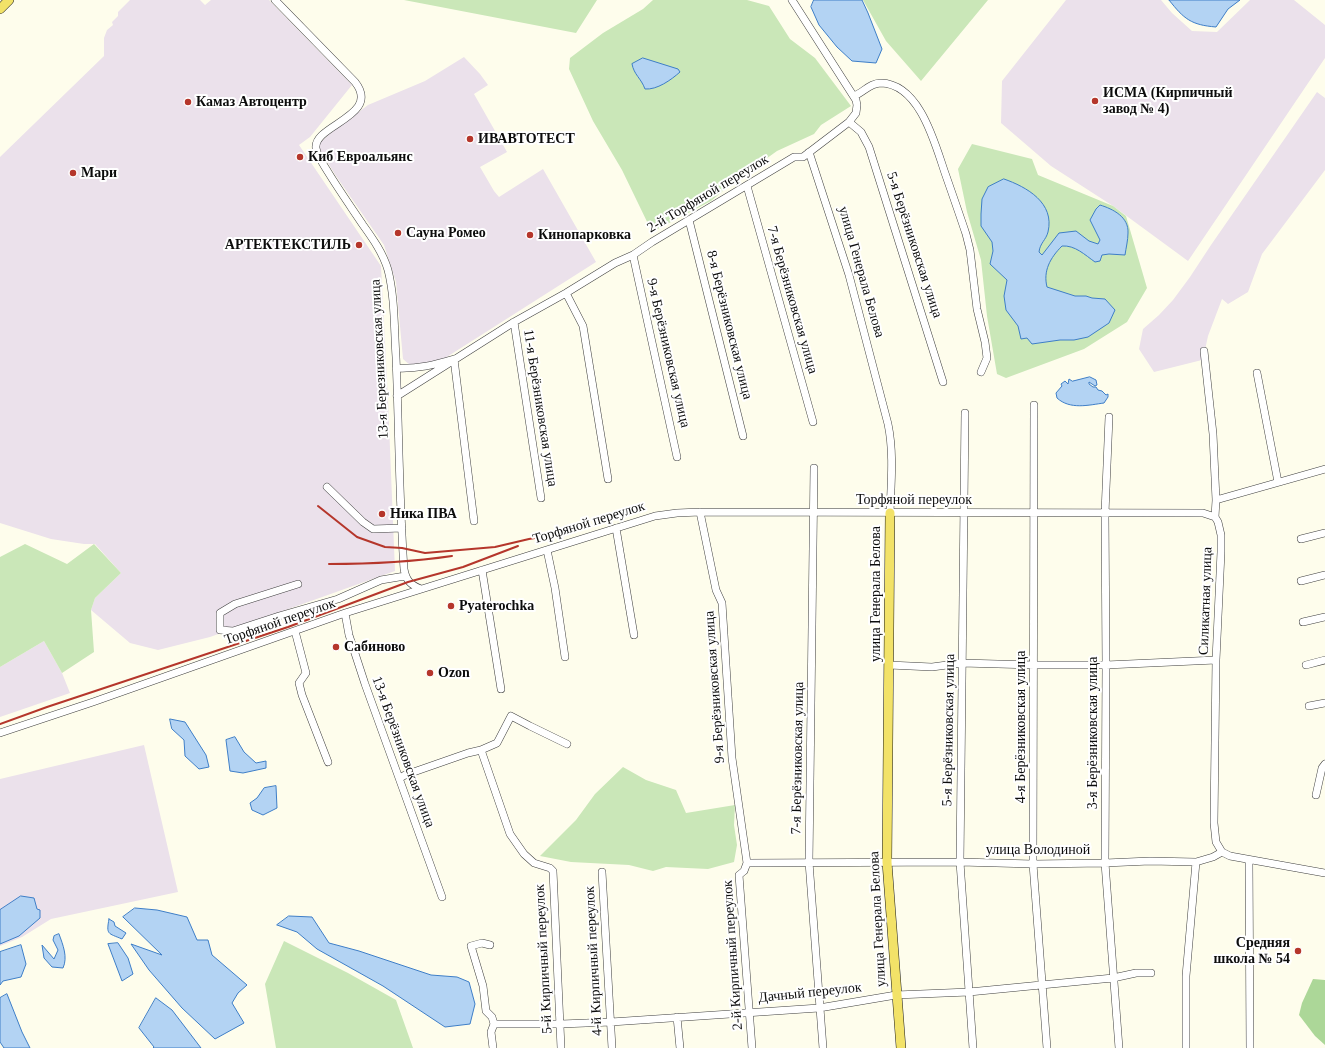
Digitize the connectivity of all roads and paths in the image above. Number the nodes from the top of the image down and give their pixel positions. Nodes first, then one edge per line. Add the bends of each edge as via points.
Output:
1 (9, 0) edge
2 (275, 0) edge
3 (792, 0) edge
4 (0, 9) edge
5 (854, 96) junction
6 (849, 122) junction
7 (810, 152) junction
8 (747, 186) junction
9 (689, 220) junction
10 (633, 255) junction
11 (566, 293) junction
12 (514, 322) junction
13 (1204, 351) dead end
14 (454, 359) junction
15 (396, 368) junction
16 (981, 372) dead end
17 (1257, 372) dead end
18 (943, 382) dead end
19 (397, 396) junction
20 (1034, 405) dead end
21 (965, 413) dead end
22 (1109, 417) dead end
23 (813, 422) dead end
24 (744, 436) dead end
25 (678, 457) dead end
26 (814, 468) dead end
27 (1325, 469) edge
28 (608, 479) dead end
29 (1278, 482) junction
30 (327, 487) dead end
31 (540, 498) dead end
32 (1216, 500) junction
33 (700, 512) junction
34 (814, 512) junction
35 (890, 513) junction
36 (963, 513) junction
37 (1035, 513) junction
38 (1105, 513) junction
39 (1215, 517) junction
40 (474, 521) dead end
41 (402, 528) junction
42 (616, 528) junction
43 (1325, 534) edge
44 (1301, 539) dead end
45 (547, 550) junction
46 (482, 570) junction
47 (1325, 575) edge
48 (405, 576) junction
49 (1301, 580) dead end
50 (298, 584) dead end
51 (422, 589) junction
52 (345, 613) junction
53 (1325, 617) edge
54 (1303, 622) dead end
55 (295, 631) junction
56 (634, 635) dead end
57 (565, 657) dead end
58 (1216, 660) junction
59 (1325, 660) edge
60 (962, 663) junction
61 (890, 665) junction
62 (1034, 665) junction
63 (1106, 665) junction
64 (1306, 665) dead end
65 (501, 689) dead end
66 (1325, 703) edge
67 (1309, 706) dead end
68 (0, 733) edge
69 (567, 744) dead end
70 (481, 750) junction
71 (328, 762) dead end
72 (1325, 764) edge
73 (400, 778) junction
74 (1316, 795) dead end
75 (1222, 852) junction
76 (1249, 860) junction
77 (809, 862) junction
78 (888, 862) junction
79 (960, 862) junction
80 (1196, 862) junction
81 (747, 863) junction
82 (1105, 863) junction
83 (1034, 864) junction
84 (602, 872) dead end
85 (1325, 873) edge
86 (442, 897) dead end
87 (490, 945) dead end
88 (1150, 973) dead end
89 (1113, 978) junction
90 (1041, 985) junction
91 (969, 992) junction
92 (896, 995) junction
93 (820, 1008) junction
94 (750, 1012) junction
95 (677, 1017) junction
96 (611, 1022) junction
97 (494, 1024) junction
98 (561, 1024) junction
99 (493, 1048) edge
100 (561, 1048) edge
101 (612, 1048) edge
102 (680, 1048) edge
103 (752, 1048) edge
104 (823, 1048) edge
105 (901, 1048) edge
106 (973, 1048) edge
107 (1047, 1048) edge
108 (1119, 1048) edge
109 (1186, 1048) edge
110 (1250, 1048) edge

1 - 4 main road
2 - 15 street, 13-я Березниковская улица via 355,82 362,94 362,100 357,108 322,136 316,146 337,186 386,263 392,289
3 - 5 street
5 - 6 street, 2-й Торфяной переулок via 857,110
5 - 16 street via 876,84 895,87 907,94 915,103 929,126 970,250 977,309 987,358
6 - 7 street, 2-й Торфяной переулок
6 - 18 street, 5-я Берёзниковская улица via 865,136 869,147
7 - 8 street, 2-й Торфяной переулок via 803,157 794,157
7 - 35 street, улица Генерала Белова via 849,275 888,424 891,457
8 - 9 street, 2-й Торфяной переулок
8 - 23 street, 7-я Берёзниковская улица
9 - 10 street, 2-й Торфяной переулок
9 - 24 street, 8-я Берёзниковская улица
10 - 11 street, 2-й Торфяной переулок
10 - 25 street, 9-я Берёзниковская улица
11 - 12 street, 2-й Торфяной переулок
11 - 28 street via 583,326
12 - 14 street, 2-й Торфяной переулок
12 - 31 street, 11-я Берёзниковская улица
13 - 32 street, Силикатная улица via 1213,434
14 - 15 street, 2-й Торфяной переулок via 428,367
14 - 19 street, 2-й Торфяной переулок
14 - 40 street
15 - 19 street, 13-я Березниковская улица
17 - 29 street
19 - 41 street, 13-я Березниковская улица
20 - 37 street, 4-я Берёзниковская улица
21 - 36 street, 5-я Берёзниковская улица
22 - 38 street, 3-я Берёзниковская улица
26 - 34 street, 7-я Берёзниковская улица
27 - 29 street
29 - 32 street
30 - 41 street via 363,522 374,529
32 - 39 street, Силикатная улица
33 - 34 street, Торфяной переулок
33 - 42 street, Торфяной переулок via 655,516
33 - 81 street, 9-я Берёзниковская улица via 716,590 722,603 732,758
34 - 35 street, Торфяной переулок
34 - 77 street, 7-я Берёзниковская улица
35 - 36 street, Торфяной переулок
35 - 61 main road, улица Генерала Белова
36 - 37 street, Торфяной переулок
36 - 60 street, 5-я Берёзниковская улица
37 - 38 street, Торфяной переулок
37 - 62 street, 4-я Берёзниковская улица
38 - 39 street, Торфяной переулок via 1203,513
38 - 63 street, 3-я Берёзниковская улица
39 - 58 street, Силикатная улица via 1221,535
41 - 48 street, 13-я Березниковская улица
42 - 45 street, Торфяной переулок
42 - 56 street
43 - 44 street
45 - 46 street, Торфяной переулок
45 - 57 street
46 - 51 street, Торфяной переулок
46 - 65 street
47 - 49 street
48 - 50 street via 381,580 338,599 234,631 220,630 220,613 235,604
48 - 51 street via 413,586
51 - 52 street, Торфяной переулок
52 - 55 street, Торфяной переулок
52 - 73 street, 13-я Берёзниковская улица via 349,635 365,684
53 - 54 street
55 - 68 street, Торфяной переулок
55 - 71 street via 306,673 299,683 302,695
58 - 63 street
58 - 75 street, Силикатная улица via 1214,831 1216,842
59 - 64 street
60 - 61 street via 932,666
60 - 62 street
60 - 79 street, 5-я Берёзниковская улица
61 - 78 main road, улица Генерала Белова
62 - 63 street
62 - 83 street, 4-я Берёзниковская улица
63 - 82 street, 3-я Берёзниковская улица
66 - 67 street
69 - 70 street via 511,716 497,743
70 - 73 street
70 - 98 street, 5-й Кирпичный переулок via 510,834 534,863 552,870
72 - 74 street
73 - 86 street, 13-я Берёзниковская улица
75 - 76 street
75 - 80 street, улица Володиной
76 - 85 street
76 - 110 street
77 - 78 street, улица Володиной
77 - 81 street, улица Володиной
77 - 93 street, 7-я Берёзниковская улица
78 - 79 street, улица Володиной
78 - 92 main road, улица Генерала Белова
79 - 83 street, улица Володиной
79 - 91 street, 5-я Берёзниковская улица
80 - 82 street, улица Володиной
80 - 109 street via 1186,976
81 - 94 street, 2-й Кирпичный переулок via 739,875
82 - 83 street, улица Володиной
82 - 89 street, 3-я Берёзниковская улица
83 - 90 street, 4-я Берёзниковская улица
84 - 96 street, 4-й Кирпичный переулок
87 - 97 street via 482,943 471,946 483,986 486,1011
88 - 89 street, Дачный переулок
89 - 90 street, Дачный переулок
89 - 108 street, 3-я Берёзниковская улица
90 - 91 street, Дачный переулок
90 - 107 street, 4-я Берёзниковская улица
91 - 92 street, Дачный переулок
91 - 106 street, 5-я Берёзниковская улица
92 - 93 street, Дачный переулок
92 - 105 main road, улица Генерала Белова
93 - 94 street, Дачный переулок
93 - 104 street, 7-я Берёзниковская улица
94 - 95 street, Дачный переулок
94 - 103 street, 2-й Кирпичный переулок
95 - 96 street, Дачный переулок
95 - 102 street
96 - 98 street, Дачный переулок
96 - 101 street, 4-й Кирпичный переулок
97 - 98 street, Дачный переулок
97 - 99 street via 491,1032
98 - 100 street, 5-й Кирпичный переулок

